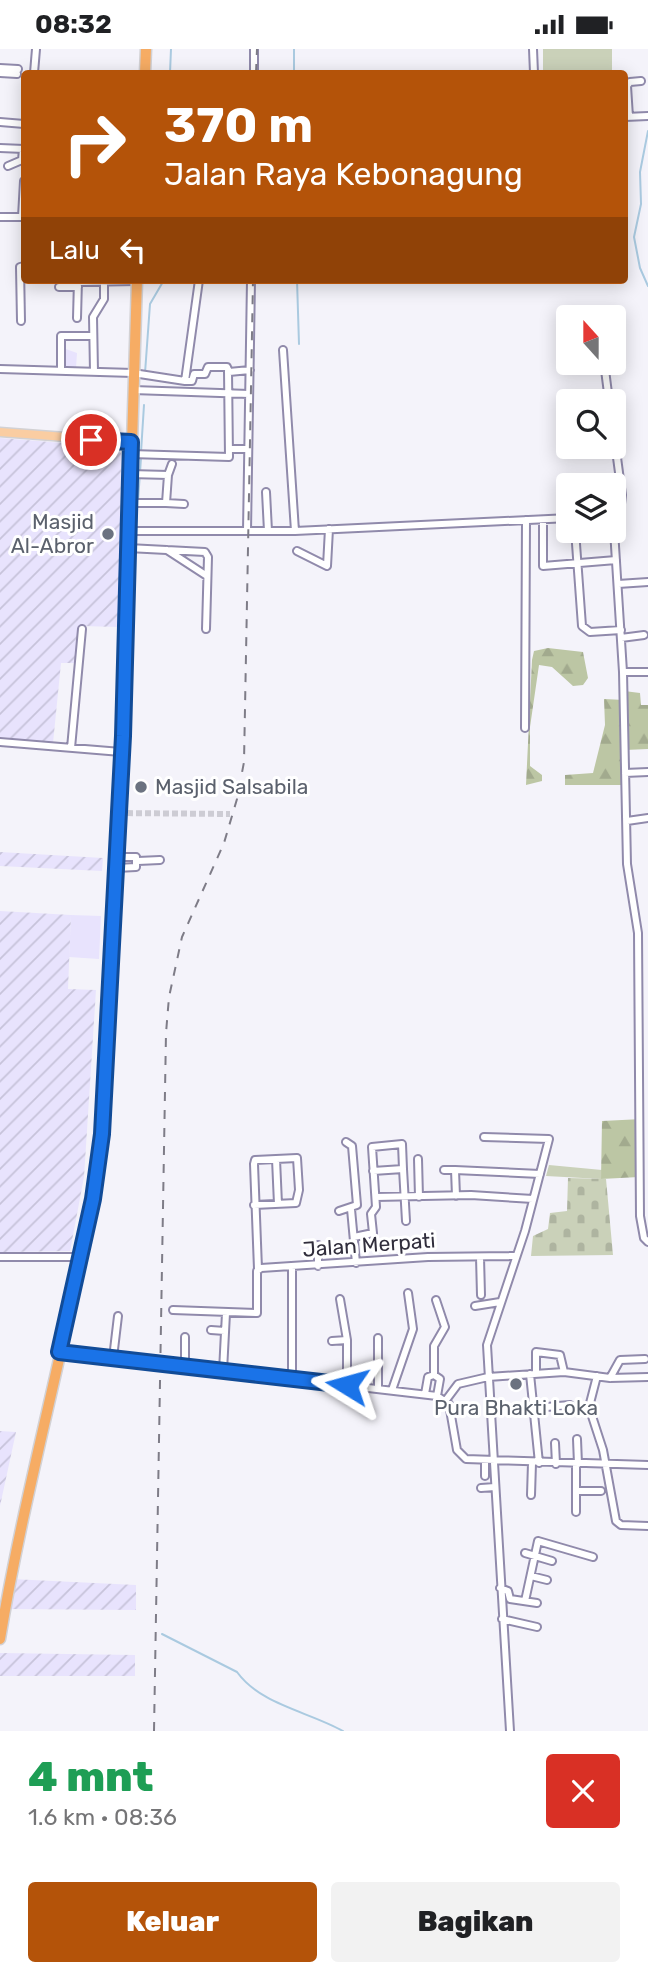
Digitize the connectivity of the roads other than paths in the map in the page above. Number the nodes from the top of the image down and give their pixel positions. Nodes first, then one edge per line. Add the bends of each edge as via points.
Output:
1 (36, 49) edge
2 (146, 49) edge
3 (254, 49) edge
4 (533, 49) edge
5 (0, 70) edge
6 (34, 70) edge
7 (145, 70) edge
8 (254, 70) edge
9 (534, 70) edge
10 (17, 71) dead end
11 (641, 81) dead end
12 (628, 85) edge
13 (646, 116) edge
14 (628, 117) edge
15 (0, 122) edge
16 (21, 124) edge
17 (0, 148) edge
18 (21, 149) edge
19 (21, 160) edge
20 (8, 166) dead end
21 (0, 217) edge
22 (21, 217) edge
23 (21, 267) edge
24 (73, 284) edge
25 (78, 284) edge
26 (104, 284) edge
27 (137, 284) edge
28 (198, 284) edge
29 (251, 284) edge
30 (59, 287) dead end
31 (77, 318) dead end
32 (21, 321) dead end
33 (92, 336) junction
34 (283, 350) dead end
35 (0, 369) edge
36 (61, 370) junction
37 (250, 370) junction
38 (94, 372) junction
39 (228, 372) junction
40 (141, 374) junction
41 (185, 381) junction
42 (140, 390) junction
43 (230, 394) junction
44 (249, 394) junction
45 (0, 432) edge
46 (131, 442) junction
47 (230, 449) junction
48 (248, 449) junction
49 (138, 454) junction
50 (172, 464) dead end
51 (137, 474) junction
52 (168, 475) junction
53 (266, 492) dead end
54 (133, 503) junction
55 (166, 503) junction
56 (184, 504) dead end
57 (556, 519) edge
58 (526, 520) junction
59 (543, 520) junction
60 (329, 529) junction
61 (128, 531) junction
62 (247, 531) junction
63 (268, 531) junction
64 (295, 531) junction
65 (576, 543) edge
66 (615, 543) edge
67 (128, 548) junction
68 (165, 549) junction
69 (297, 551) dead end
70 (616, 560) junction
71 (578, 563) junction
72 (543, 566) junction
73 (526, 567) junction
74 (207, 576) junction
75 (648, 582) edge
76 (618, 585) junction
77 (82, 629) dead end
78 (206, 629) dead end
79 (621, 634) junction
80 (644, 635) dead end
81 (623, 672) junction
82 (648, 672) edge
83 (525, 728) dead end
84 (0, 742) edge
85 (71, 748) junction
86 (121, 752) junction
87 (648, 772) edge
88 (625, 773) junction
89 (648, 818) edge
90 (627, 821) junction
91 (160, 860) dead end
92 (138, 861) junction
93 (116, 862) junction
94 (484, 1137) dead end
95 (346, 1142) dead end
96 (276, 1159) junction
97 (418, 1159) dead end
98 (403, 1169) junction
99 (444, 1170) dead end
100 (455, 1170) junction
101 (373, 1171) junction
102 (540, 1174) junction
103 (404, 1196) junction
104 (419, 1196) junction
105 (456, 1196) junction
106 (376, 1197) junction
107 (533, 1199) junction
108 (278, 1204) junction
109 (254, 1205) junction
110 (351, 1209) junction
111 (339, 1211) dead end
112 (405, 1221) dead end
113 (644, 1223) edge
114 (354, 1237) junction
115 (648, 1242) edge
116 (318, 1245) dead end
117 (514, 1256) junction
118 (0, 1257) edge
119 (81, 1257) junction
120 (480, 1257) junction
121 (356, 1263) junction
122 (318, 1266) junction
123 (292, 1268) junction
124 (258, 1269) junction
125 (408, 1293) dead end
126 (481, 1295) dead end
127 (340, 1299) dead end
128 (436, 1300) dead end
129 (500, 1302) junction
130 (475, 1306) dead end
131 (173, 1310) dead end
132 (226, 1313) junction
133 (118, 1316) dead end
134 (211, 1330) dead end
135 (225, 1331) junction
136 (185, 1337) dead end
137 (378, 1338) dead end
138 (347, 1340) junction
139 (332, 1341) dead end
140 (59, 1352) junction
141 (113, 1359) junction
142 (645, 1359) dead end
143 (185, 1366) junction
144 (223, 1371) junction
145 (564, 1372) junction
146 (533, 1374) junction
147 (434, 1375) junction
148 (292, 1377) junction
149 (488, 1377) junction
150 (648, 1377) edge
151 (605, 1378) junction
152 (347, 1385) junction
153 (377, 1387) junction
154 (392, 1390) junction
155 (425, 1394) junction
156 (437, 1396) junction
157 (446, 1400) junction
158 (570, 1405) dead end
159 (534, 1408) junction
160 (578, 1439) dead end
161 (555, 1443) dead end
162 (485, 1461) junction
163 (493, 1461) junction
164 (535, 1463) junction
165 (555, 1464) junction
166 (577, 1464) junction
167 (606, 1465) junction
168 (648, 1465) edge
169 (485, 1476) dead end
170 (495, 1487) junction
171 (481, 1488) dead end
172 (576, 1491) junction
173 (601, 1491) dead end
174 (531, 1495) dead end
175 (576, 1512) dead end
176 (648, 1526) edge
177 (525, 1553) dead end
178 (534, 1555) junction
179 (593, 1557) dead end
180 (552, 1561) dead end
181 (531, 1576) junction
182 (547, 1580) dead end
183 (500, 1588) junction
184 (525, 1601) junction
185 (537, 1604) dead end
186 (2, 1608) edge
187 (502, 1619) junction
188 (537, 1627) dead end
189 (0, 1639) edge
190 (510, 1731) edge

1 - 6 street
2 - 7 highway
3 - 8 street
4 - 9 street
5 - 10 street
11 - 12 street
13 - 14 street
15 - 16 street
17 - 18 street
19 - 20 street
21 - 22 street
23 - 32 street
24 - 30 street
25 - 31 street
26 - 33 street via 105,297 93,317
27 - 40 highway
28 - 41 street
29 - 37 street
33 - 36 street via 61,336
33 - 38 street
34 - 64 street
35 - 36 street
36 - 38 street
37 - 39 street
37 - 44 street
38 - 40 street
39 - 41 street via 227,367 208,367 205,374 194,374 192,381
39 - 43 street
40 - 41 street
40 - 42 highway
42 - 43 street
42 - 46 highway
43 - 44 street
43 - 47 street
44 - 48 street
45 - 46 main road
46 - 49 highway
47 - 48 street
47 - 49 street via 229,457
48 - 62 street
49 - 51 highway
50 - 52 street
51 - 52 street
51 - 54 highway
52 - 55 street
53 - 63 street
54 - 55 street
54 - 61 highway
55 - 56 street
57 - 59 street
58 - 59 street
58 - 60 street
58 - 73 street
59 - 72 street
60 - 64 street
60 - 69 street via 327,566
61 - 62 street
61 - 67 highway
62 - 63 street
63 - 64 street
65 - 71 street
66 - 70 street
67 - 68 street
67 - 86 highway
68 - 74 street
68 - 74 street via 205,552
70 - 71 street
70 - 76 street
71 - 72 street
71 - 79 street via 583,627 590,632
72 - 73 street
73 - 83 street
74 - 78 street
75 - 76 street
76 - 79 street
77 - 85 street
79 - 80 street
79 - 81 street
81 - 82 street
81 - 88 street
84 - 85 street
85 - 86 street
86 - 93 highway
87 - 88 street
88 - 90 street
89 - 90 street
90 - 113 street via 627,864 638,933
91 - 92 street
92 - 93 street via 136,857
92 - 93 street via 136,867
93 - 119 highway via 102,1134
94 - 102 street via 549,1139
95 - 110 street via 352,1146 357,1205
96 - 108 street
96 - 108 street via 297,1158 299,1190 296,1203
96 - 109 street via 256,1160
97 - 104 street
98 - 101 street
98 - 101 street via 402,1145 375,1146 371,1149
98 - 103 street
99 - 100 street
100 - 102 street
100 - 105 street
101 - 106 street
102 - 107 street
103 - 104 street
103 - 106 street
103 - 112 street
104 - 105 street
105 - 107 street
106 - 114 street via 371,1214 373,1234
107 - 117 street
108 - 109 street
109 - 124 street
110 - 111 street
110 - 114 street
113 - 115 street
114 - 121 street
116 - 122 street
117 - 120 street, Jalan Merpati
117 - 129 street
118 - 119 street
119 - 140 highway
120 - 121 street, Jalan Merpati
120 - 126 street
121 - 122 street, Jalan Merpati
122 - 123 street, Jalan Merpati
123 - 124 street
123 - 148 street, Jalan Merpati
124 - 132 street via 259,1310 254,1314
125 - 154 street via 412,1329
127 - 138 street
128 - 147 street via 445,1327 435,1343
129 - 130 street
129 - 149 street via 487,1345
131 - 132 street
132 - 135 street
133 - 141 street
134 - 135 street
135 - 144 street
136 - 143 street
137 - 153 street
138 - 139 street
138 - 152 street
140 - 141 street
140 - 186 highway
141 - 143 street
142 - 151 street via 620,1360
143 - 144 street
144 - 148 street
145 - 146 street
145 - 146 street via 560,1355 536,1352
145 - 151 street
146 - 149 street
146 - 159 street
147 - 155 street via 428,1377
147 - 156 street via 440,1379
148 - 152 street
149 - 157 street via 458,1384
149 - 163 street
150 - 151 street
151 - 167 street via 589,1406
152 - 153 street
153 - 154 street
154 - 155 street
155 - 156 street
156 - 157 street
157 - 162 street via 452,1410 457,1450 466,1459
158 - 159 street
159 - 164 street
160 - 166 street
161 - 165 street
162 - 163 street
162 - 169 street
163 - 164 street
163 - 170 street
164 - 165 street
164 - 174 street
165 - 166 street
166 - 167 street
166 - 172 street
167 - 168 street
167 - 176 street via 617,1523
170 - 171 street
170 - 183 street
172 - 173 street
172 - 175 street
177 - 178 street
178 - 179 street via 538,1541
178 - 180 street
178 - 181 street
181 - 182 street
181 - 184 street
183 - 184 street via 508,1591 510,1599
183 - 187 street
184 - 185 street
186 - 189 highway
187 - 188 street
187 - 190 street

